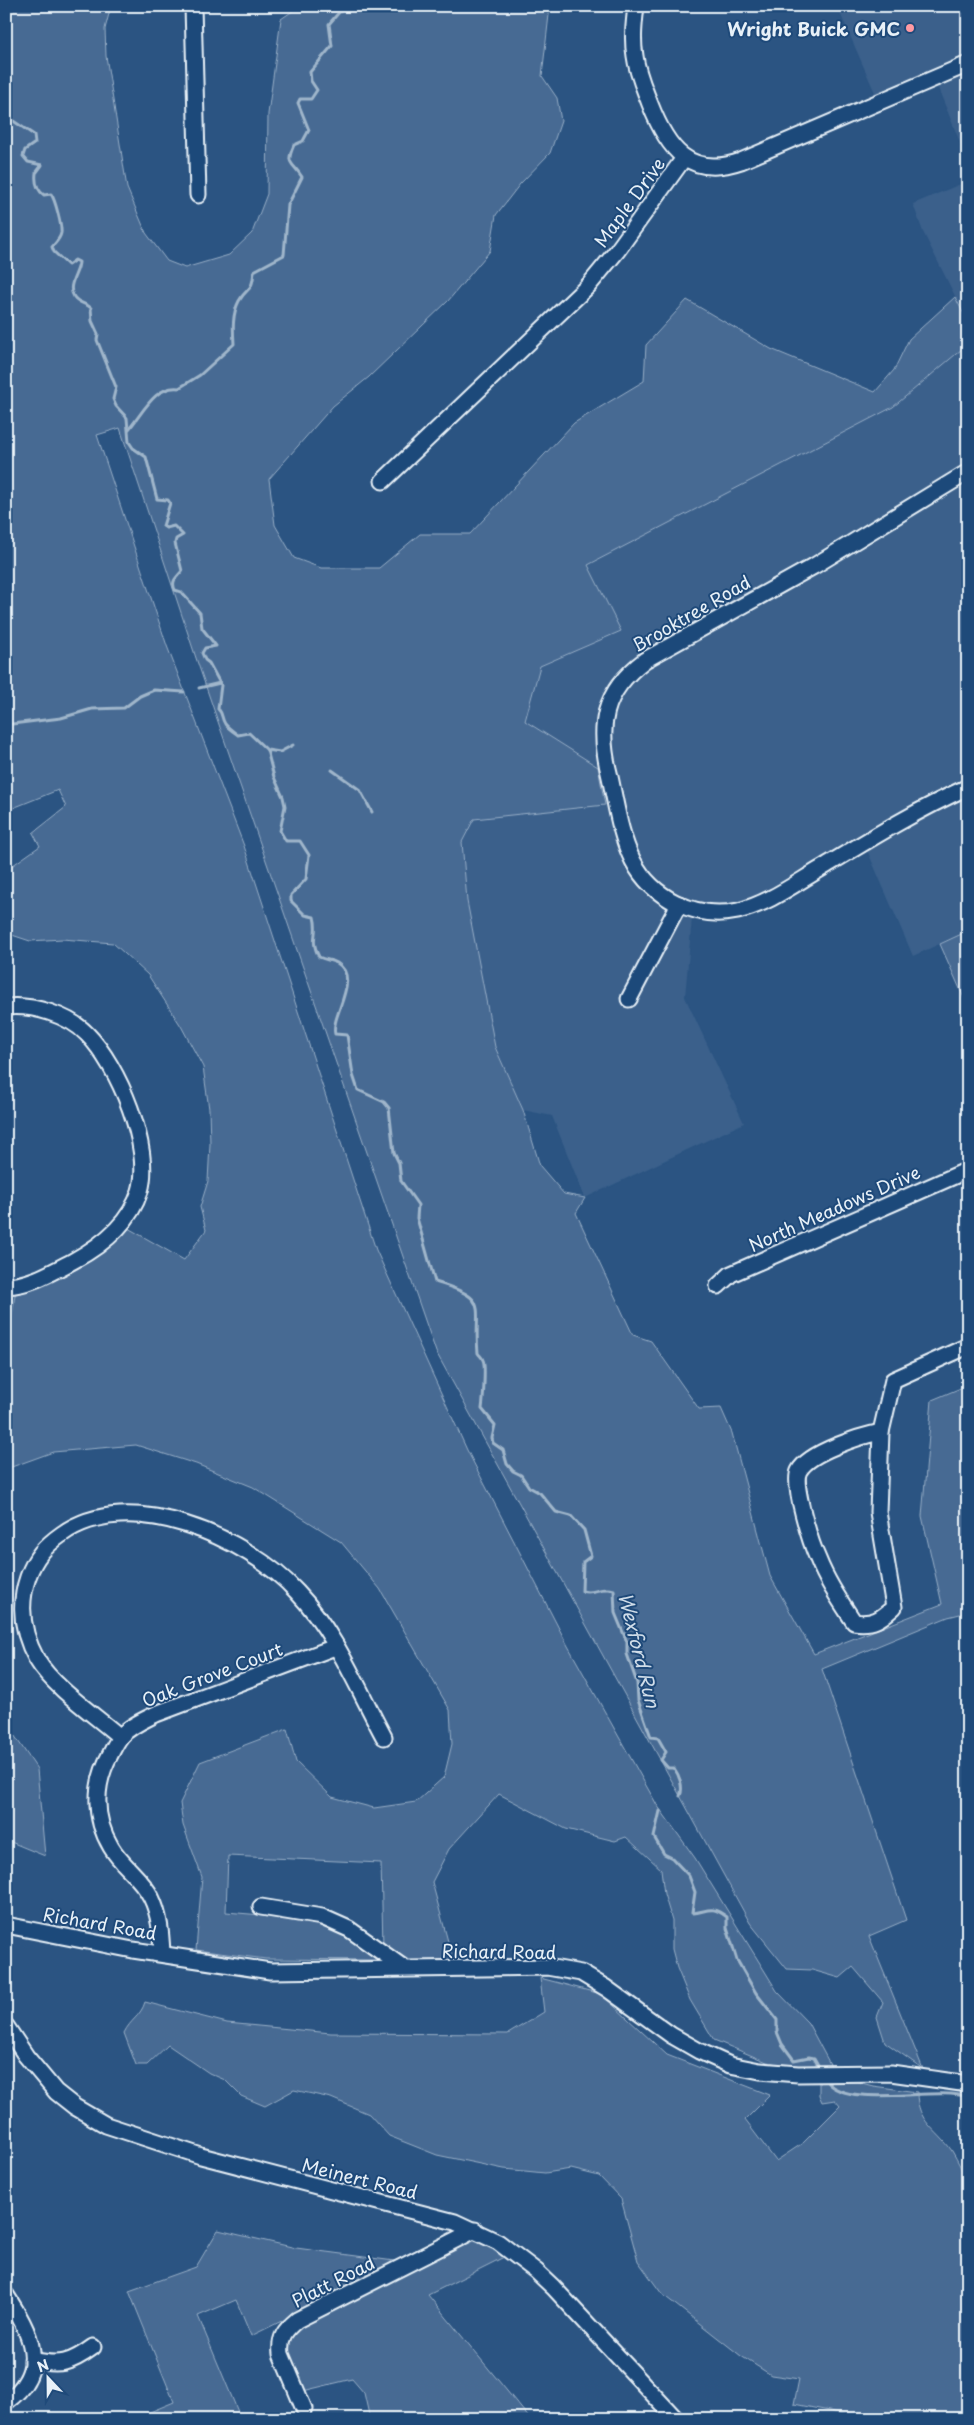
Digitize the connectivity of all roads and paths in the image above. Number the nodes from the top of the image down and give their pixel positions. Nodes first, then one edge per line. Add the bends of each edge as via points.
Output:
1 (193, 6) edge
2 (636, 6) edge
3 (968, 64) edge
4 (684, 158) junction
5 (198, 195) dead end
6 (968, 472) edge
7 (383, 481) dead end
8 (968, 787) edge
9 (679, 904) junction
10 (629, 999) dead end
11 (6, 1007) edge
12 (968, 1170) edge
13 (6, 1286) edge
14 (718, 1286) dead end
15 (968, 1346) edge
16 (881, 1432) junction
17 (335, 1647) junction
18 (120, 1737) junction
19 (384, 1737) dead end
20 (261, 1907) dead end
21 (6, 1925) edge
22 (162, 1953) junction
23 (404, 1968) junction
24 (6, 2026) edge
25 (968, 2084) edge
26 (475, 2230) junction
27 (6, 2295) edge
28 (93, 2347) dead end
29 (32, 2360) junction
30 (6, 2402) edge
31 (304, 2409) dead end
32 (676, 2419) edge

1 - 5 street
2 - 4 street via 633,46 641,82 664,136
3 - 4 street, Maple Drive via 731,164 701,165
4 - 7 street, Maple Drive via 589,285
6 - 9 street, Brooktree Road via 814,566 655,653 620,683 609,703 602,736 624,836 632,860 644,878
8 - 9 street, Brooktree Road via 894,825 752,907 710,912
9 - 10 street
11 - 13 street via 47,1012 76,1026 96,1044 119,1084 133,1119 140,1140 143,1175 133,1208 107,1238 43,1277
12 - 14 street, North Meadows Drive via 731,1274
15 - 16 street via 893,1380
16 - 16 street via 810,1459 799,1471 797,1486 817,1558 829,1582 854,1622 869,1624 894,1607 878,1512
17 - 18 street, Oak Grove Court via 156,1714
17 - 18 street via 297,1591 277,1574 216,1537 148,1515 115,1514 90,1519 58,1537 35,1557 22,1598 22,1620 28,1642 50,1676
17 - 19 street
18 - 22 street via 106,1761 99,1782 97,1805 111,1848 152,1898 160,1927
20 - 23 street via 322,1917 349,1928
21 - 22 street, Richard Road
22 - 23 street, Richard Road via 270,1971
23 - 25 street, Richard Road via 512,1966 547,1967 581,1973 671,2035 730,2065 798,2074 891,2073
24 - 26 street, Meinert Road via 56,2092 106,2125 201,2156 455,2222
26 - 31 street, Platt Road via 287,2328 282,2335 281,2354
26 - 32 street, Meinert Road via 498,2242 536,2271
27 - 29 street via 30,2336
28 - 29 street via 62,2364
29 - 30 street via 24,2384

